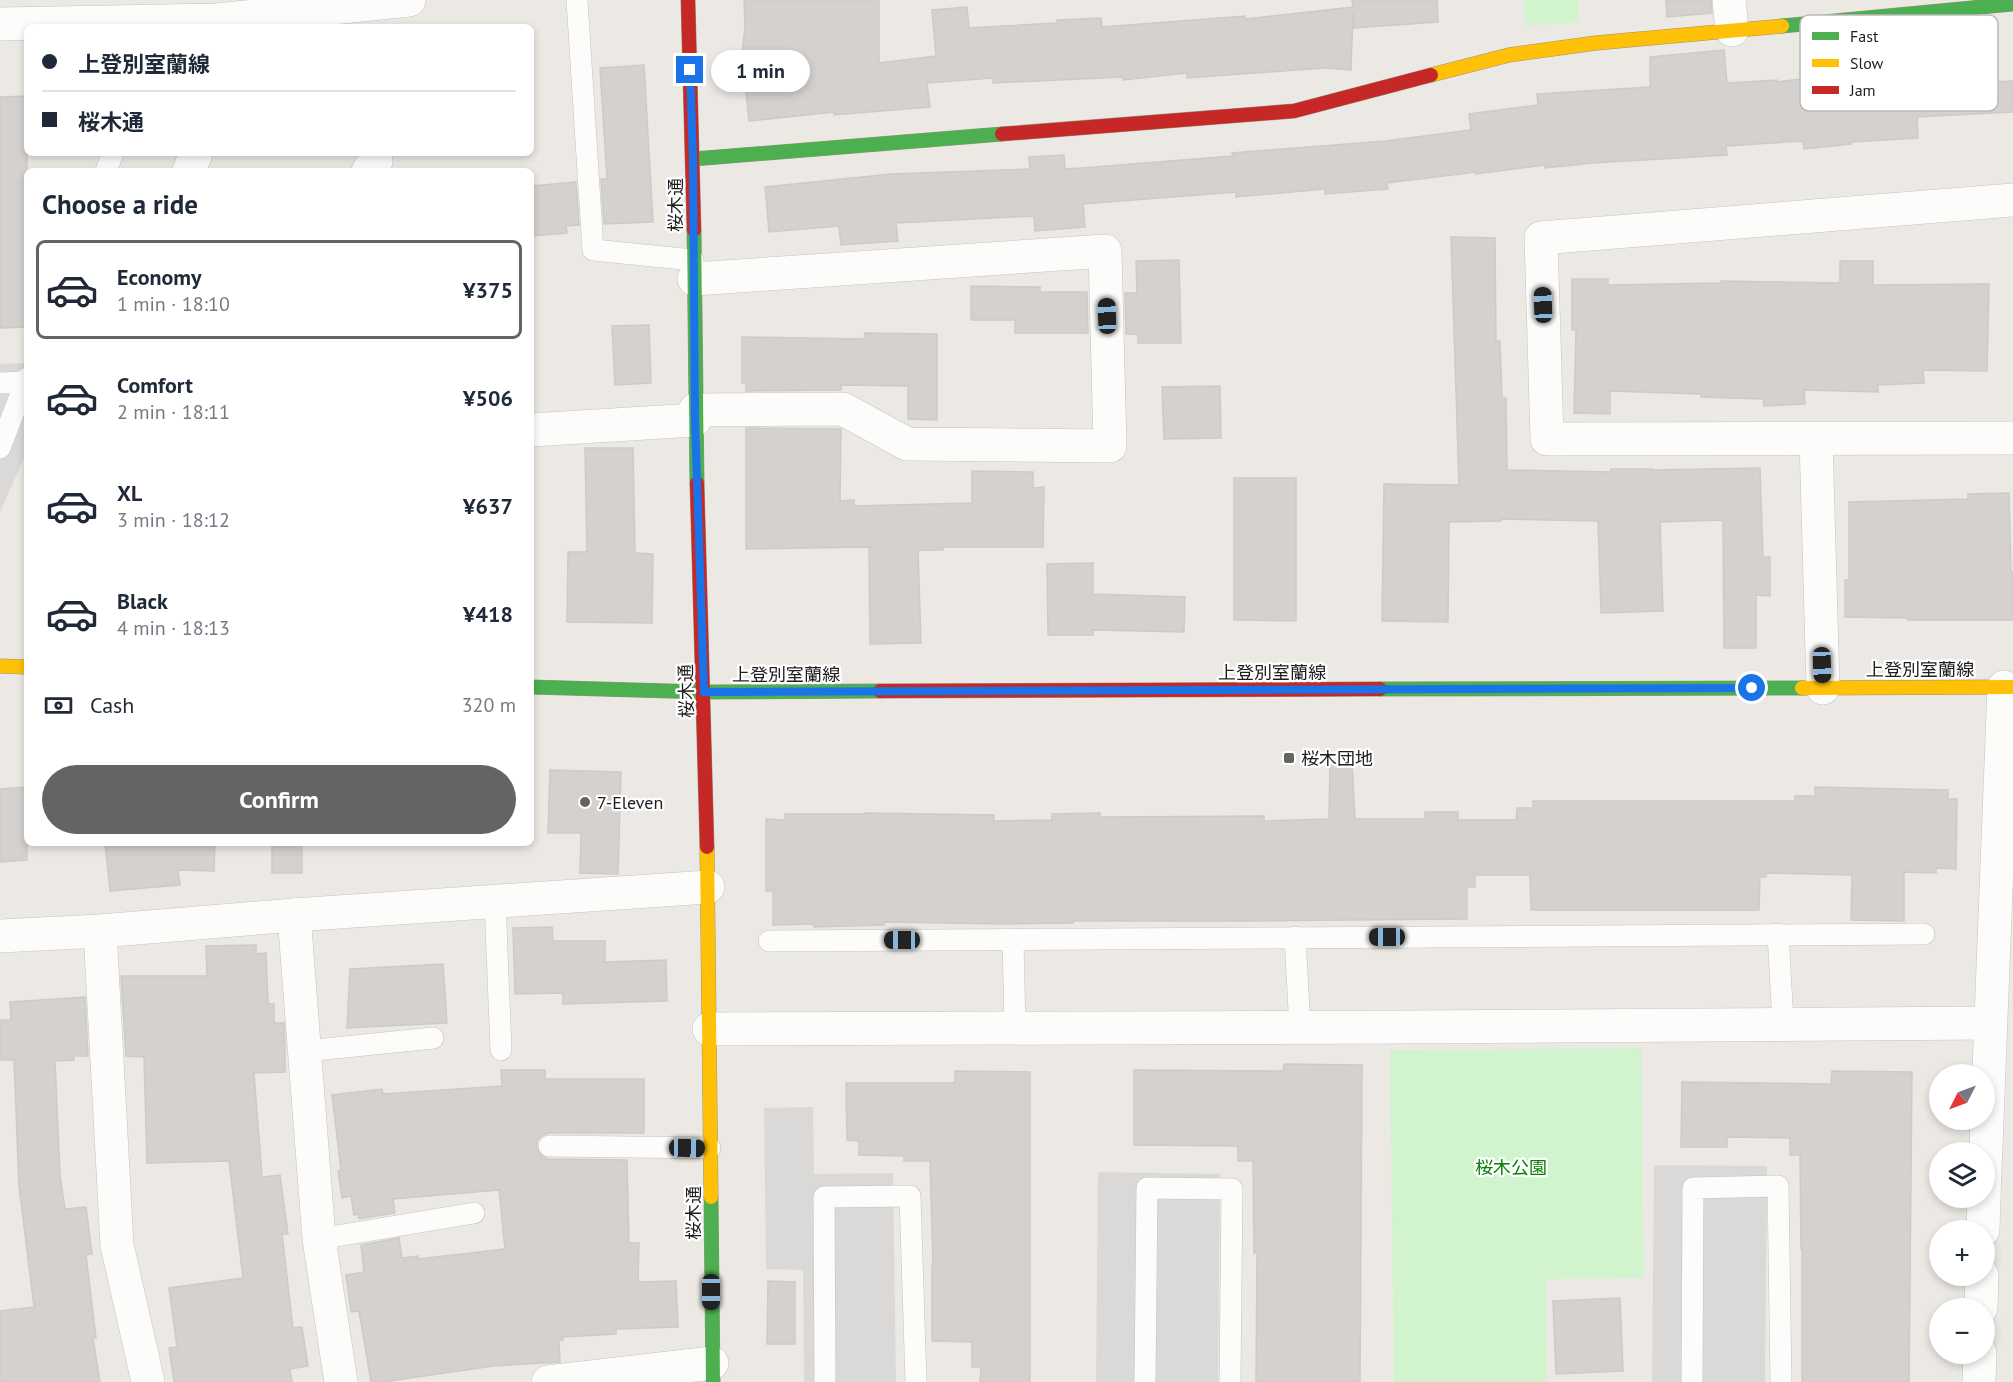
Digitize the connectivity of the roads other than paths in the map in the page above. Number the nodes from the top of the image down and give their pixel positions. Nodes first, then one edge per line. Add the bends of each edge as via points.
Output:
1 (409, 0) edge
2 (577, 0) edge
3 (688, 0) edge
4 (2013, 4) edge
5 (60, 12) edge
6 (1731, 15) edge
7 (360, 16) edge
8 (242, 22) edge
9 (0, 24) edge
10 (162, 24) edge
11 (693, 159) junction
12 (2013, 200) edge
13 (694, 269) junction
14 (24, 380) edge
15 (0, 383) edge
16 (24, 385) edge
17 (695, 415) junction
18 (534, 430) edge
19 (1816, 438) junction
20 (2013, 438) edge
21 (0, 448) edge
22 (0, 666) edge
23 (24, 667) edge
24 (534, 687) edge
25 (1823, 687) junction
26 (2009, 687) edge
27 (704, 692) junction
28 (708, 887) junction
29 (495, 902) junction
30 (294, 915) junction
31 (100, 931) junction
32 (1778, 934) junction
33 (1924, 934) dead end
34 (0, 936) edge
35 (1295, 937) junction
36 (1013, 939) junction
37 (769, 940) dead end
38 (1783, 1023) junction
39 (1990, 1023) junction
40 (1300, 1028) junction
41 (709, 1029) junction
42 (1015, 1029) junction
43 (433, 1038) dead end
44 (501, 1050) dead end
45 (305, 1051) junction
46 (1986, 1142) edge
47 (549, 1146) dead end
48 (710, 1148) junction
49 (474, 1213) dead end
50 (320, 1239) junction
51 (1980, 1364) edge
52 (712, 1373) edge
53 (148, 1382) edge
54 (341, 1382) edge
55 (548, 1382) edge
56 (825, 1382) edge
57 (915, 1382) edge
58 (1145, 1382) edge
59 (1230, 1382) edge
60 (1692, 1382) edge
61 (1780, 1382) edge
62 (1979, 1382) edge

1 - 7 street
2 - 13 lane via 592,250
3 - 11 street, 桜木通
4 - 6 street
5 - 9 street
5 - 10 street
6 - 11 street via 1596,43 1509,55 1294,111
7 - 8 street
8 - 10 street
11 - 13 street, 桜木通
12 - 19 street via 1541,238 1547,439
13 - 17 street, 桜木通
13 - 17 street via 1105,251 1110,446 907,444 843,409
14 - 15 lane
16 - 21 lane
17 - 18 street
17 - 27 street, 桜木通
19 - 20 street
19 - 25 street
22 - 23 street
24 - 27 street, 上登別室蘭線
25 - 26 street, 上登別室蘭線
25 - 27 street, 上登別室蘭線
26 - 39 street
27 - 28 street, 桜木通
28 - 29 street
28 - 41 street, 桜木通
29 - 30 street
29 - 44 lane
30 - 31 street
30 - 45 street
31 - 34 street
31 - 53 street via 117,1245
32 - 33 lane
32 - 35 lane
32 - 38 lane
35 - 36 lane
35 - 40 lane
36 - 37 lane
36 - 42 lane
38 - 39 street
38 - 40 street
39 - 46 street
40 - 42 street
41 - 42 street
41 - 48 street, 桜木通
43 - 45 lane
45 - 50 street
47 - 48 lane
48 - 52 street, 桜木通
49 - 50 lane
50 - 54 street
51 - 62 street
52 - 55 street
56 - 57 lane via 824,1197 910,1196
58 - 59 lane via 1148,1188 1232,1189
60 - 61 lane via 1693,1188 1778,1186

